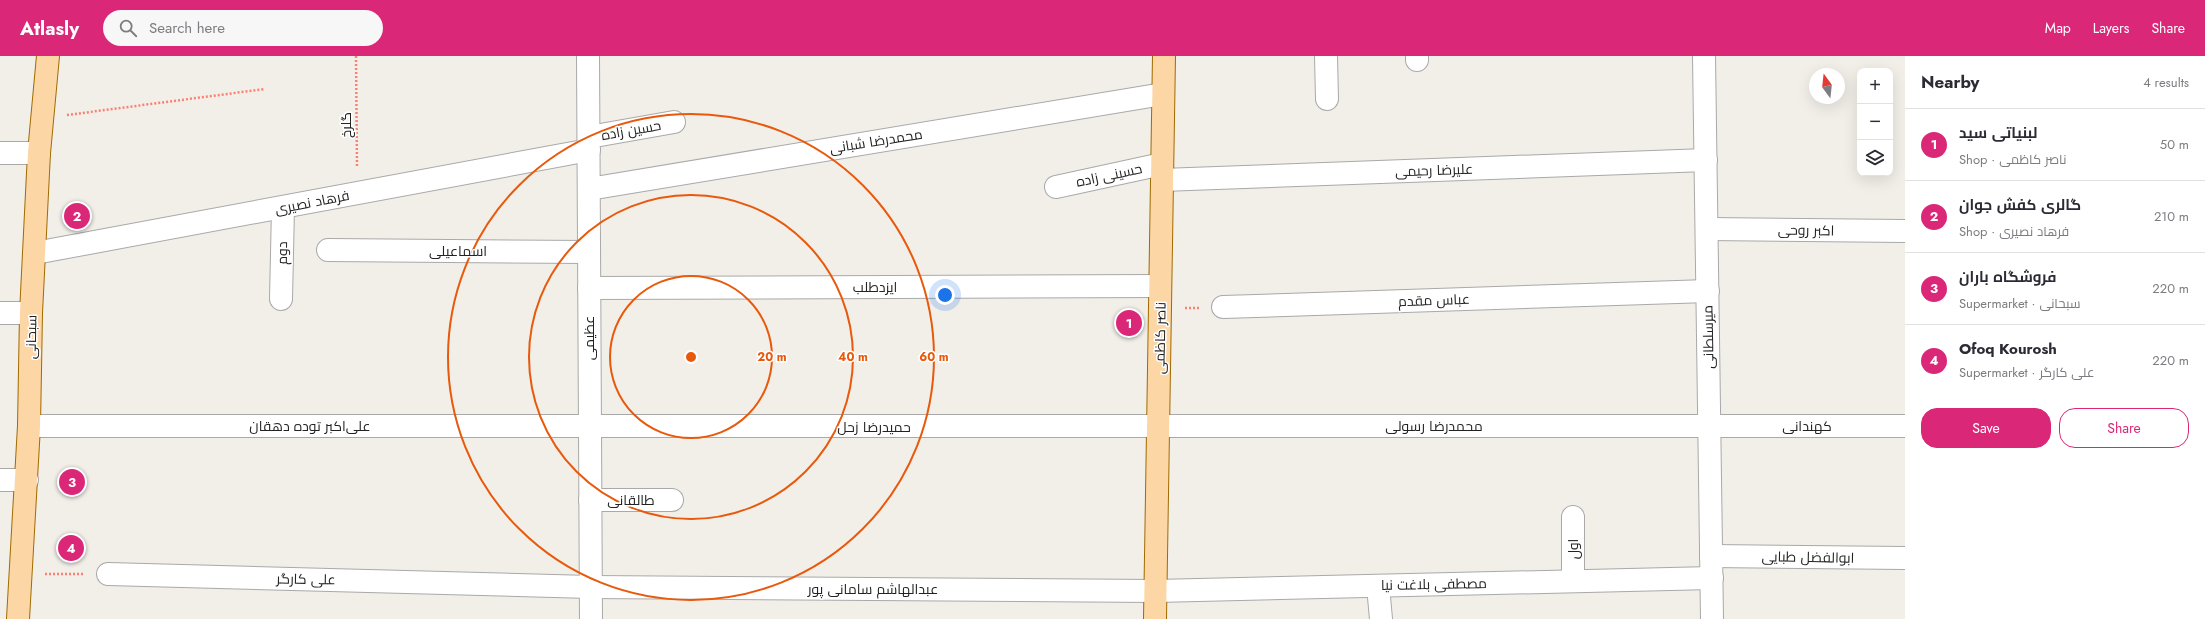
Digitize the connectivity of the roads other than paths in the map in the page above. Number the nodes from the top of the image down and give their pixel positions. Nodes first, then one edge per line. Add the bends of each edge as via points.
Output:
1 (48, 56) edge
2 (588, 56) edge
3 (1164, 56) edge
4 (1326, 56) edge
5 (1704, 56) edge
6 (1163, 94) junction
7 (1327, 99) dead end
8 (674, 122) dead end
9 (589, 144) junction
10 (0, 153) edge
11 (40, 153) junction
12 (1706, 160) junction
13 (1162, 172) junction
14 (1056, 187) dead end
15 (589, 189) junction
16 (283, 208) junction
17 (1707, 229) junction
18 (1905, 231) edge
19 (328, 250) dead end
20 (589, 252) junction
21 (34, 253) junction
22 (1160, 286) junction
23 (589, 288) junction
24 (1708, 291) junction
25 (281, 299) dead end
26 (1223, 307) road end
27 (0, 313) edge
28 (31, 313) junction
29 (30, 426) junction
30 (1709, 426) junction
31 (1905, 426) edge
32 (590, 427) junction
33 (1158, 427) junction
34 (0, 480) edge
35 (27, 480) junction
36 (590, 500) junction
37 (672, 500) dead end
38 (1573, 517) dead end
39 (1712, 556) junction
40 (1905, 558) edge
41 (108, 574) road end
42 (1712, 578) junction
43 (1573, 581) junction
44 (1378, 586) junction
45 (590, 587) junction
46 (1156, 591) junction
47 (18, 619) edge
48 (590, 619) edge
49 (1155, 619) edge
50 (1381, 619) edge
51 (1712, 619) edge

1 - 11 main road, سبحانی
2 - 9 street, عظیمی
3 - 6 main road, ناصر کاظمی
4 - 7 street
5 - 12 street, میرسلطانی
6 - 13 main road, ناصر کاظمی
6 - 15 street, محمدرضا شبانی
8 - 9 street, حسین زاده
9 - 15 street, عظیمی
9 - 16 street, فرهاد نصیری
10 - 11 street
11 - 21 main road, سبحانی
12 - 13 street, علیرضا رحیمی
12 - 17 street, میرسلطانی
13 - 14 street, حسینی زاده
13 - 22 main road, ناصر کاظمی
15 - 20 street, عظیمی
16 - 21 street, فرهاد نصیری
16 - 25 street, دوم
17 - 18 street, اکبر روحی
17 - 24 street, میرسلطانی
19 - 20 street, اسماعیلی
20 - 23 street, عظیمی
21 - 28 main road, سبحانی
22 - 23 street, ایزدطلب
22 - 33 main road, ناصر کاظمی
23 - 32 street, عظیمی
24 - 26 street, عباس مقدم
24 - 30 street, میرسلطانی
27 - 28 street
28 - 29 main road, سبحانی
29 - 32 street, علی‌اکبر توده دهقان
29 - 35 main road, سبحانی
30 - 31 street, کهندانی
30 - 33 street, محمدرضا رسولی
30 - 39 street, میرسلطانی
32 - 33 street, حمیدرضا زحل
32 - 36 street, عظیمی
33 - 46 main road, ناصر کاظمی
34 - 35 street
35 - 47 main road, سبحانی
36 - 37 street, طالقانی
36 - 45 street, عظیمی
38 - 43 street, اول
39 - 40 street, ابوالفضل طبایی
39 - 42 street, میرسلطانی
41 - 45 street, علی کارگر
42 - 43 street, مصطفی بلاغت نیا
42 - 51 street, میرسلطانی
43 - 44 street, مصطفی بلاغت نیا
44 - 46 street, مصطفی بلاغت نیا
44 - 50 street
45 - 46 street, عبدالهاشم سامانی پور
45 - 48 street, عظیمی
46 - 49 main road, ناصر کاظمی

